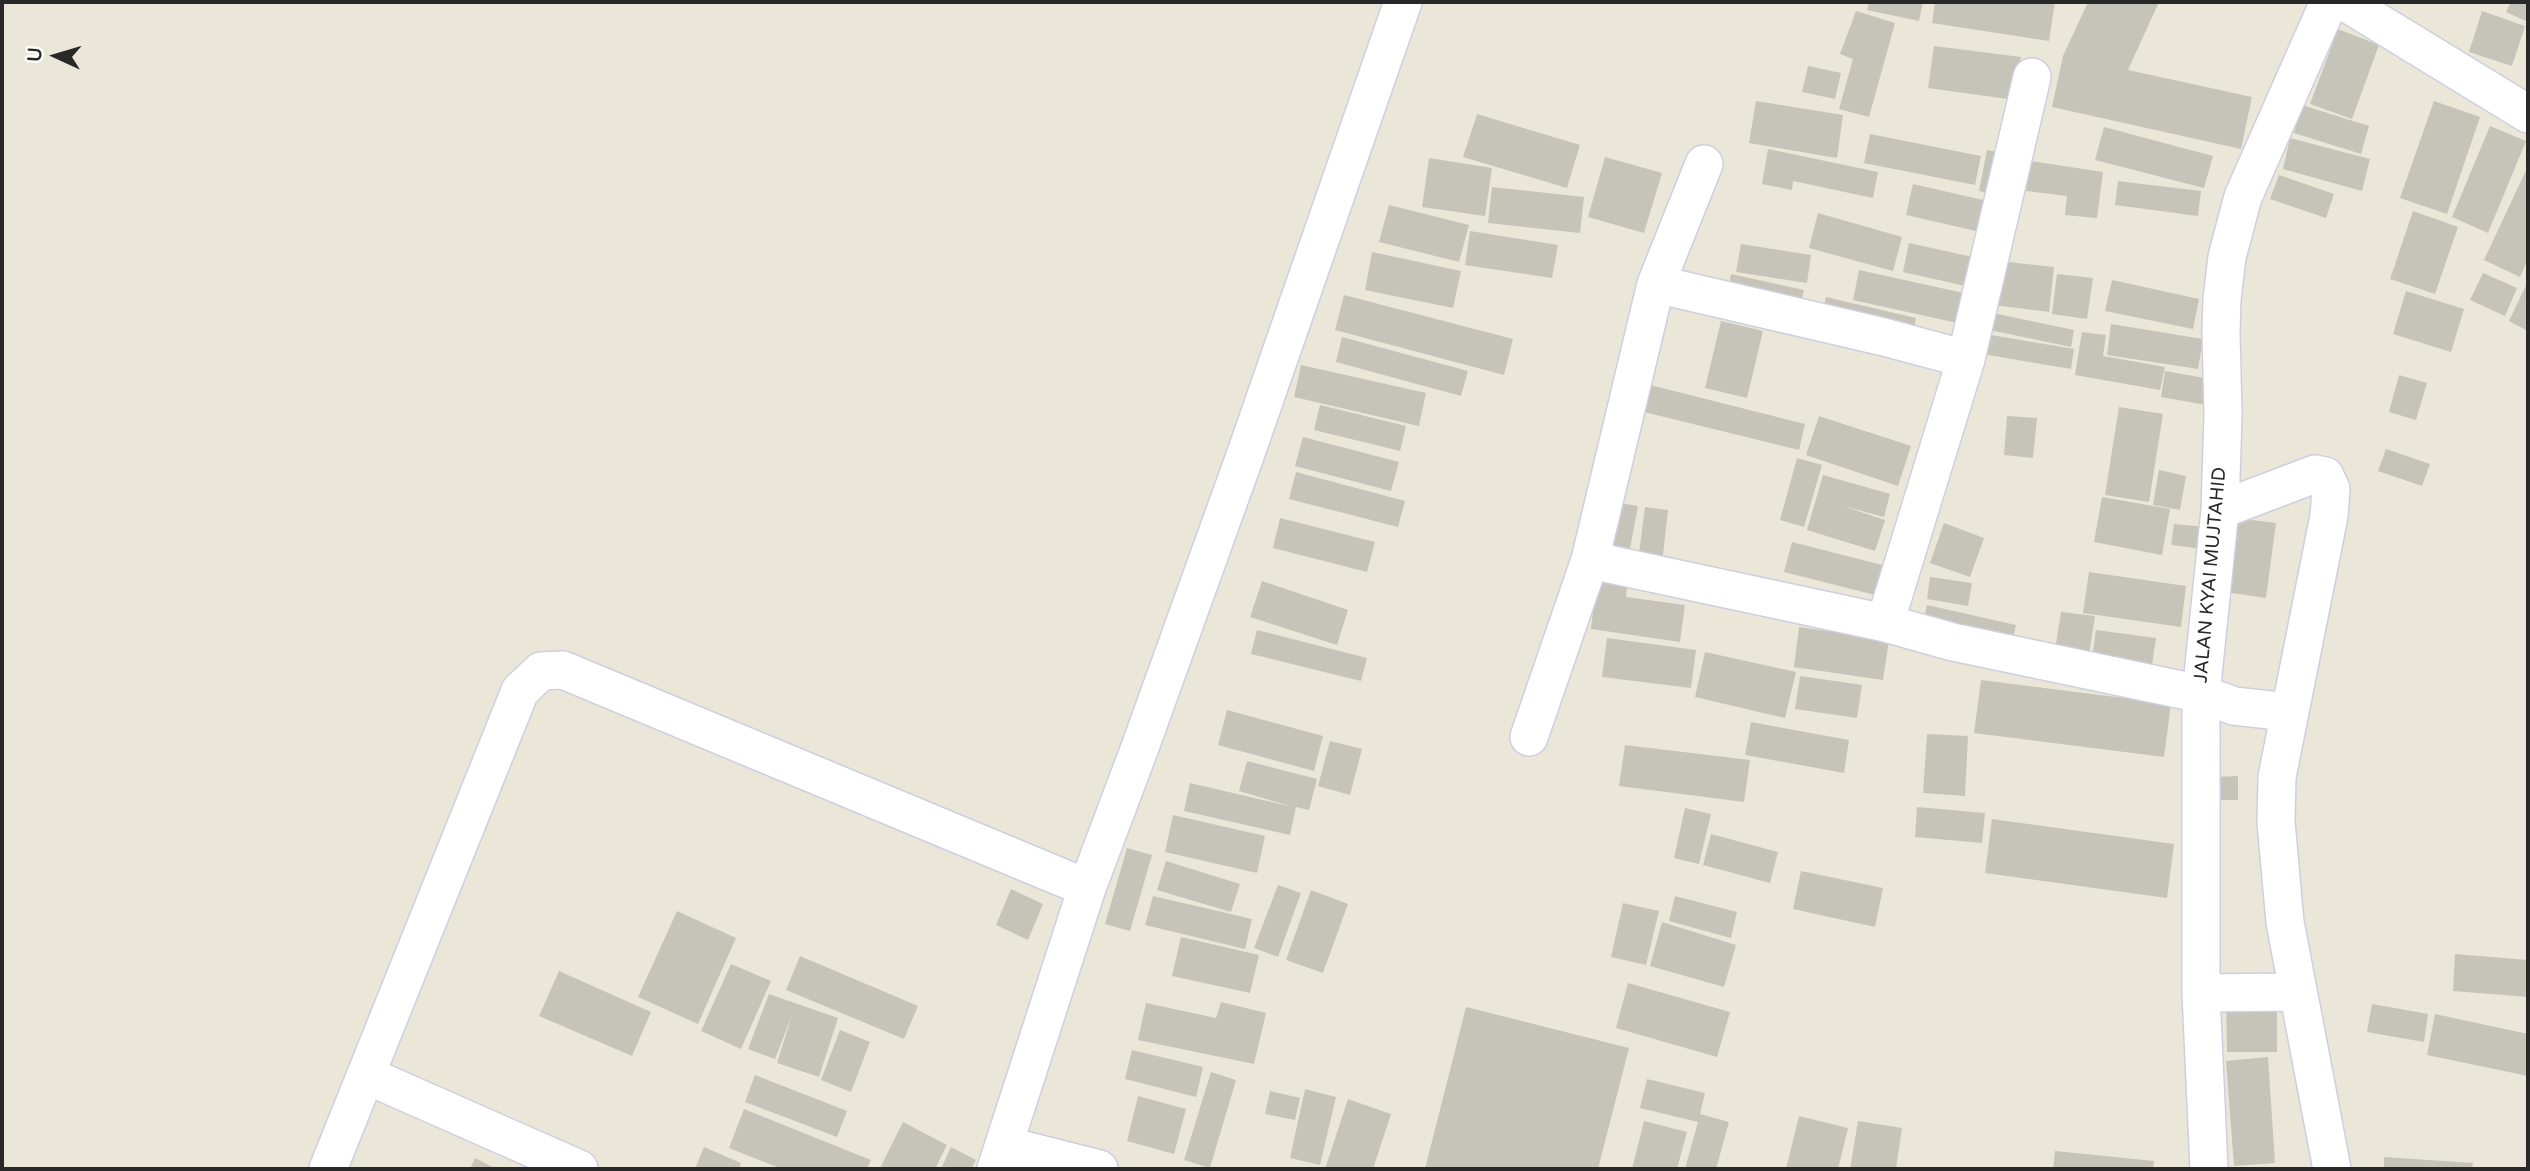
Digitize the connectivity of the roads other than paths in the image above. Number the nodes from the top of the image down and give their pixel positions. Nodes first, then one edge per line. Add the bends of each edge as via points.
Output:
1 (1403, 2) edge
2 (2329, 2) edge
3 (2359, 9) edge
4 (2032, 77) dead end
5 (2528, 114) edge
6 (1704, 164) dead end
7 (1656, 284) junction
8 (1966, 359) junction
9 (2233, 505) junction
10 (1590, 560) junction
11 (1885, 623) junction
12 (2218, 700) junction
13 (2283, 712) junction
14 (1529, 737) dead end
15 (1087, 888) junction
16 (2288, 992) junction
17 (2212, 993) junction
18 (366, 1075) junction
19 (1000, 1157) edge
20 (328, 1169) edge
21 (579, 1169) edge
22 (1099, 1169) edge
23 (2209, 1169) edge
24 (2332, 1169) edge

1 - 15 street via 1245,456
2 - 9 street, JALAN KYAI MUJTAHID via 2243,197 2227,257 2221,332 2223,415
3 - 5 street
4 - 8 street
6 - 7 street
7 - 8 street
7 - 10 street
8 - 11 street
9 - 12 street, JALAN KYAI MUJTAHID
9 - 13 street via 2322,474 2331,489 2320,567
10 - 11 street
10 - 14 street
11 - 12 street
12 - 13 street
12 - 17 street, JALAN KYAI MUJTAHID
13 - 16 street via 2276,822
15 - 18 street via 563,670 541,671 520,691
15 - 19 street
16 - 17 street
16 - 24 street
17 - 23 street, JALAN KYAI MUJTAHID
18 - 20 street
18 - 21 street
19 - 22 street

